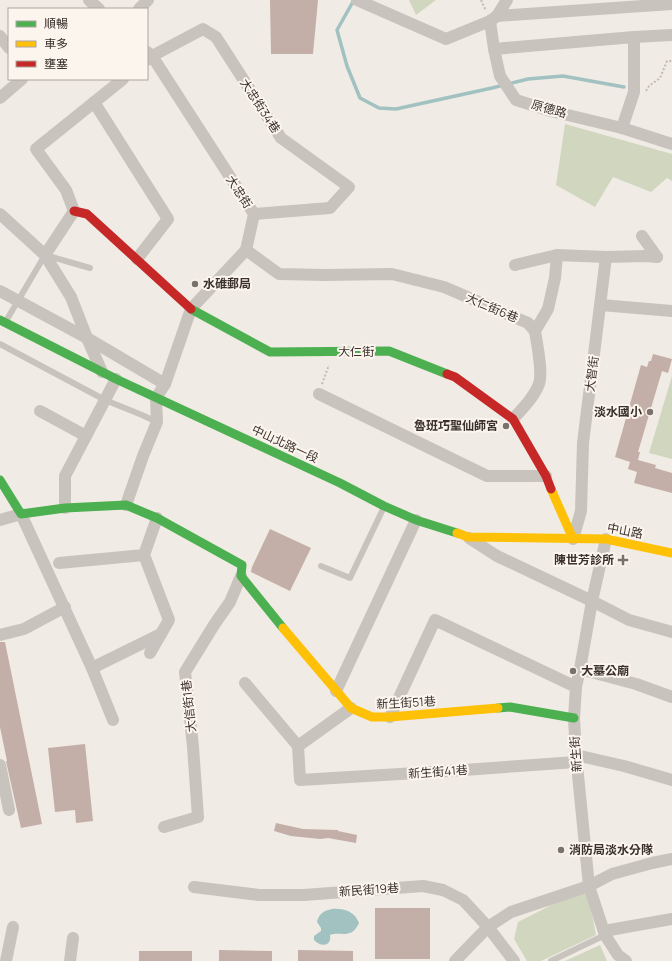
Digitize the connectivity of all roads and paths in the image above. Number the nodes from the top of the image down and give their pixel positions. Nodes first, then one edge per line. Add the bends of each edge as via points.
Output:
1 (88, 0) edge
2 (148, 0) edge
3 (357, 0) edge
4 (507, 0) edge
5 (672, 4) edge
6 (98, 8) edge
7 (140, 8) edge
8 (494, 19) junction
9 (672, 35) edge
10 (0, 36) edge
11 (634, 37) junction
12 (8, 47) edge
13 (494, 49) junction
14 (149, 56) edge
15 (672, 61) edge
16 (21, 80) edge
17 (122, 80) edge
18 (634, 92) junction
19 (0, 98) edge
20 (94, 102) junction
21 (622, 128) junction
22 (672, 144) edge
23 (74, 210) junction
24 (0, 214) edge
25 (254, 214) junction
26 (642, 236) dead end
27 (246, 250) junction
28 (45, 255) junction
29 (557, 255) junction
30 (606, 257) junction
31 (137, 259) junction
32 (515, 265) dead end
33 (90, 268) dead end
34 (0, 292) edge
35 (18, 301) junction
36 (600, 305) junction
37 (191, 309) junction
38 (672, 311) edge
39 (2, 325) edge
40 (535, 332) junction
41 (87, 338) junction
42 (0, 344) edge
43 (332, 352) junction
44 (102, 372) junction
45 (116, 379) junction
46 (165, 384) junction
47 (319, 394) joint
48 (156, 398) junction
49 (105, 400) junction
50 (40, 411) dead end
51 (513, 419) junction
52 (157, 422) junction
53 (86, 436) junction
54 (546, 476) junction
55 (0, 480) edge
56 (126, 505) junction
57 (384, 506) junction
58 (65, 508) junction
59 (21, 514) junction
60 (156, 518) junction
61 (0, 520) edge
62 (416, 520) junction
63 (468, 537) junction
64 (573, 539) junction
65 (606, 539) junction
66 (672, 553) edge
67 (144, 555) junction
68 (59, 563) dead end
69 (321, 566) dead end
70 (241, 570) junction
71 (592, 601) junction
72 (65, 607) junction
73 (672, 632) edge
74 (161, 634) junction
75 (0, 635) edge
76 (150, 653) dead end
77 (92, 668) junction
78 (580, 669) junction
79 (245, 683) dead end
80 (576, 687) junction
81 (336, 692) junction
82 (672, 697) edge
83 (351, 708) junction
84 (390, 717) junction
85 (574, 718) junction
86 (113, 720) dead end
87 (298, 746) junction
88 (576, 758) junction
89 (0, 765) edge
90 (672, 780) edge
91 (9, 810) dead end
92 (164, 827) dead end
93 (672, 858) edge
94 (589, 886) junction
95 (194, 887) dead end
96 (672, 918) edge
97 (13, 927) dead end
98 (488, 927) junction
99 (604, 933) junction
100 (73, 938) dead end
101 (6, 961) edge
102 (70, 961) edge
103 (455, 961) edge
104 (514, 961) edge
105 (551, 961) edge
106 (626, 961) edge

1 - 6 street
2 - 7 street
3 - 8 street via 446,39
4 - 8 street
5 - 8 street
8 - 13 street, 原德路
9 - 11 street
10 - 12 street
11 - 13 street
11 - 18 street
13 - 21 street, 原德路 via 500,76 516,100
14 - 25 street, 大忠街
14 - 25 street, 大忠街34巷 via 203,29 216,37 281,138 349,187 330,208
15 - 18 path via 667,61 660,78 645,92
16 - 19 street
17 - 20 street
18 - 21 street
20 - 23 street via 36,149 66,190
20 - 31 street via 168,219
21 - 22 street, 原德路
23 - 28 street
23 - 31 street, 大仁街 via 87,214
24 - 28 street
25 - 27 street, 大忠街
26 - 30 street via 657,257
27 - 37 street
27 - 40 street, 大仁街6巷 via 279,274 392,274 444,287 528,323
28 - 33 lane
28 - 35 lane
28 - 41 street via 71,297
29 - 30 street
29 - 32 street
29 - 40 street via 548,309
30 - 36 street, 大智街
31 - 37 street, 大仁街
34 - 35 street
35 - 39 lane
35 - 41 street
36 - 38 street
36 - 64 street, 大智街 via 584,443 581,510
37 - 43 street, 大仁街 via 270,352
37 - 46 street
39 - 44 street, 中山北路一段
40 - 51 street via 540,367 539,383 531,398
41 - 44 street
41 - 46 street
42 - 49 lane
43 - 47 path
43 - 51 street, 大仁街 via 389,352 455,377
44 - 45 street, 中山北路一段
45 - 48 street, 中山北路一段
45 - 49 street
46 - 48 street
47 - 54 street via 487,476
48 - 52 street
48 - 57 street, 中山北路一段
49 - 52 lane
49 - 53 street
50 - 53 street
51 - 54 street, 大仁街
52 - 56 street
53 - 58 street via 65,476
54 - 64 street, 大仁街
55 - 59 street
56 - 58 street
56 - 60 street
57 - 62 street, 中山北路一段
57 - 69 lane via 350,578
58 - 59 street
59 - 61 street
59 - 72 street
60 - 67 street
60 - 70 street
62 - 63 street, 中山北路一段
62 - 81 street
63 - 64 street, 中山北路一段
63 - 71 street via 497,556
64 - 65 street, 中山路
65 - 66 street, 中山路
65 - 71 street, 新生街
67 - 68 street
67 - 74 street via 169,620
70 - 81 street, 新生街51巷 via 286,632
70 - 92 street, 大信街1巷 via 230,602 185,672 198,817
71 - 73 street via 629,620
71 - 78 street, 新生街
72 - 75 street via 24,629
72 - 77 street
74 - 76 street
74 - 77 street
77 - 86 street
78 - 80 street, 新生街
78 - 82 street
79 - 87 street
80 - 84 street via 435,620
80 - 85 street, 新生街
81 - 83 street, 新生街51巷
83 - 84 street, 新生街51巷 via 372,717
83 - 87 street
84 - 85 street, 新生街51巷 via 510,707
85 - 88 street, 新生街
87 - 88 street, 新生街41巷 via 300,780 450,771
88 - 90 street, 新生街41巷 via 624,766
88 - 94 street, 新生街
89 - 91 street
93 - 94 street via 612,874
94 - 98 street via 511,912
94 - 99 street, 新生街
95 - 98 street, 新民街19巷 via 259,895 304,895 422,886 443,890 463,900
96 - 99 street
97 - 101 street
98 - 103 street
98 - 104 street, 新民街19巷
99 - 105 lane
99 - 106 street, 新生街 via 618,955
100 - 102 street

